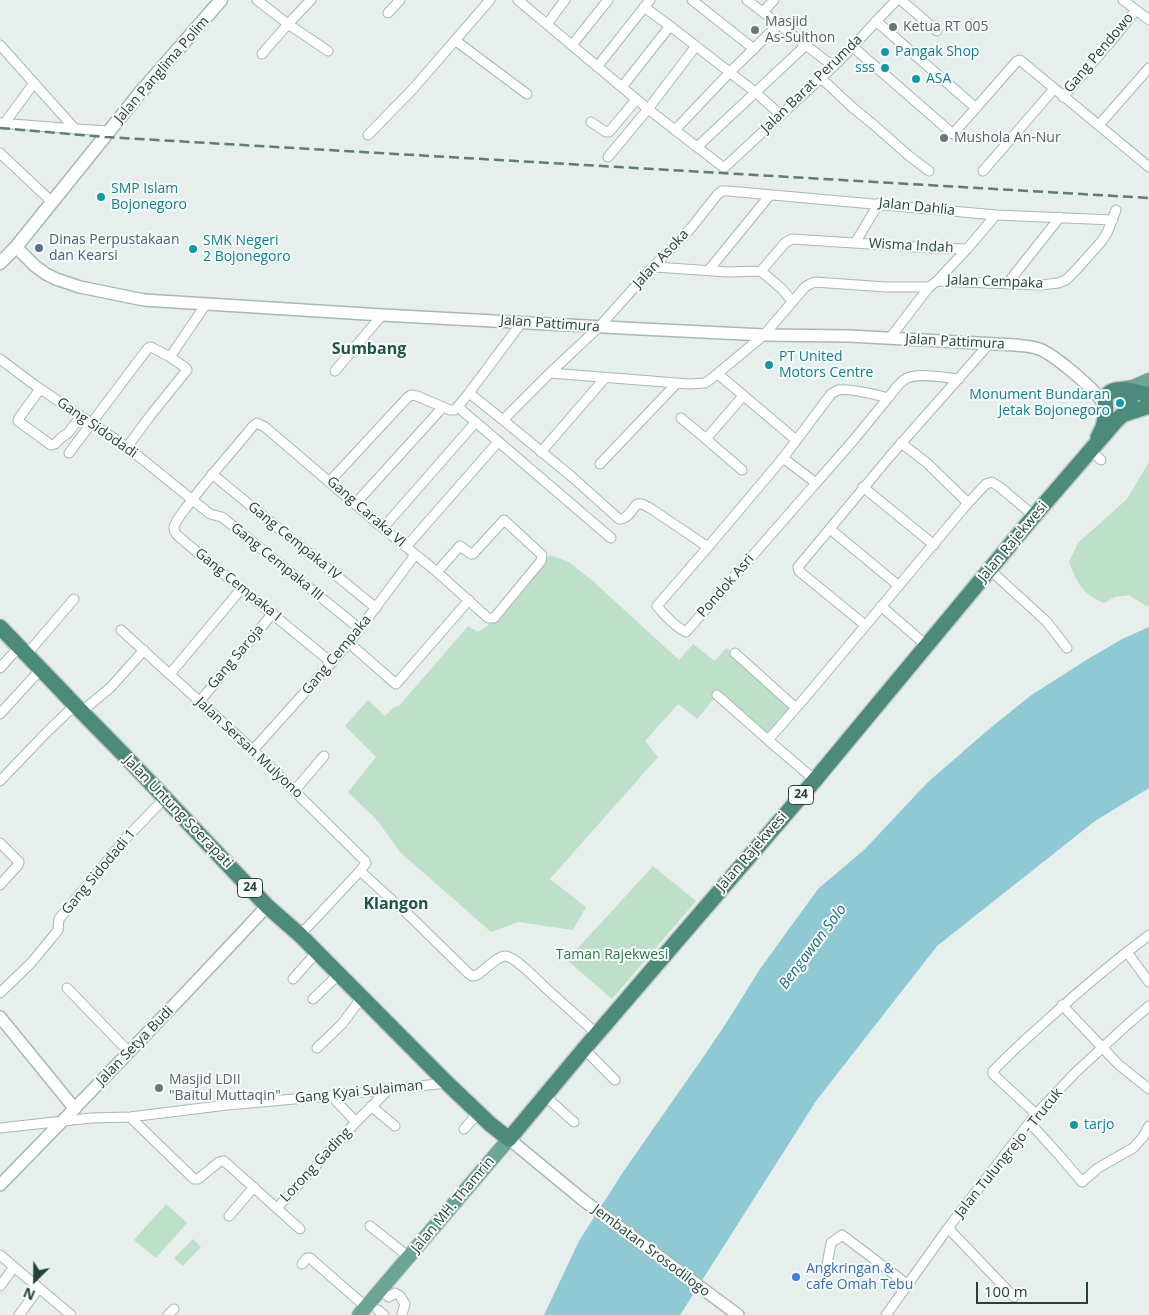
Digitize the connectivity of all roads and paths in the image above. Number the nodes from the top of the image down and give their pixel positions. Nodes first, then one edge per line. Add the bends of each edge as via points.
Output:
1 (221, 0) edge
2 (257, 0) edge
3 (310, 0) edge
4 (400, 0) edge
5 (490, 0) edge
6 (565, 0) edge
7 (608, 0) edge
8 (692, 0) edge
9 (748, 0) edge
10 (774, 0) edge
11 (897, 0) edge
12 (901, 0) edge
13 (520, 1) edge
14 (647, 4) edge
15 (1130, 4) edge
16 (388, 12) dead end
17 (763, 12) junction
18 (1149, 20) edge
19 (876, 21) junction
20 (288, 24) junction
21 (547, 24) junction
22 (780, 24) junction
23 (670, 26) junction
24 (937, 31) dead end
25 (456, 41) junction
26 (0, 45) edge
27 (572, 45) junction
28 (806, 45) junction
29 (696, 46) junction
30 (853, 47) junction
31 (754, 49) junction
32 (328, 51) dead end
33 (262, 54) dead end
34 (833, 66) junction
35 (597, 67) junction
36 (1149, 68) edge
37 (730, 72) junction
38 (821, 78) junction
39 (34, 83) junction
40 (622, 87) junction
41 (1054, 89) junction
42 (755, 92) junction
43 (527, 94) dead end
44 (1063, 97) junction
45 (636, 100) junction
46 (976, 108) junction
47 (648, 109) junction
48 (781, 115) junction
49 (591, 122) dead end
50 (2, 124) edge
51 (1099, 126) junction
52 (75, 129) junction
53 (675, 130) junction
54 (368, 135) dead end
55 (106, 136) junction
56 (697, 147) junction
57 (0, 153) edge
58 (608, 157) dead end
59 (1148, 163) edge
60 (929, 171) dead end
61 (982, 171) dead end
62 (722, 191) joint
63 (770, 195) junction
64 (52, 202) junction
65 (879, 203) junction
66 (1116, 210) dead end
67 (996, 215) junction
68 (1060, 217) junction
69 (1112, 220) junction
70 (854, 243) junction
71 (16, 247) junction
72 (967, 249) junction
73 (1, 259) edge
74 (654, 267) junction
75 (708, 270) junction
76 (760, 271) junction
77 (937, 281) junction
78 (1008, 284) junction
79 (929, 287) junction
80 (792, 301) junction
81 (206, 304) junction
82 (382, 315) junction
83 (522, 322) junction
84 (599, 327) junction
85 (764, 335) junction
86 (890, 338) junction
87 (989, 344) junction
88 (170, 357) junction
89 (0, 359) edge
90 (335, 371) dead end
91 (550, 373) junction
92 (718, 374) junction
93 (605, 378) junction
94 (959, 379) junction
95 (677, 383) junction
96 (1087, 385) junction
97 (40, 389) junction
98 (1116, 390) junction
99 (1148, 392) edge
100 (470, 393) junction
101 (743, 396) junction
102 (888, 398) junction
103 (443, 407) junction
104 (458, 407) junction
105 (1106, 408) junction
106 (1126, 412) junction
107 (81, 416) junction
108 (681, 418) dead end
109 (503, 420) junction
110 (92, 423) junction
111 (476, 423) junction
112 (706, 439) junction
113 (796, 440) junction
114 (498, 442) junction
115 (902, 443) junction
116 (127, 447) junction
117 (541, 452) junction
118 (69, 453) dead end
119 (1094, 453) junction
120 (783, 458) junction
121 (600, 464) dead end
122 (742, 470) dead end
123 (212, 474) junction
124 (330, 482) junction
125 (816, 483) junction
126 (864, 488) junction
127 (192, 500) junction
128 (968, 503) junction
129 (355, 504) junction
130 (1034, 516) junction
131 (383, 528) junction
132 (830, 529) junction
133 (611, 538) dead end
134 (934, 545) junction
135 (406, 547) junction
136 (708, 547) junction
137 (415, 554) junction
138 (990, 570) junction
139 (437, 572) junction
140 (899, 586) junction
141 (242, 588) junction
142 (74, 599) dead end
143 (469, 600) junction
144 (881, 606) junction
145 (376, 608) junction
146 (273, 613) junction
147 (865, 625) junction
148 (0, 627) edge
149 (360, 629) junction
150 (121, 630) dead end
151 (349, 643) junction
152 (926, 646) junction
153 (1067, 648) dead end
154 (144, 650) junction
155 (23, 651) junction
156 (735, 653) dead end
157 (332, 663) junction
158 (0, 668) edge
159 (41, 669) junction
160 (170, 674) junction
161 (717, 695) dead end
162 (200, 701) junction
163 (78, 708) junction
164 (796, 708) junction
165 (0, 714) edge
166 (768, 740) junction
167 (253, 750) junction
168 (324, 756) dead end
169 (0, 780) edge
170 (815, 780) junction
171 (295, 790) junction
172 (165, 798) junction
173 (0, 843) edge
174 (360, 871) junction
175 (0, 884) edge
176 (267, 906) junction
177 (300, 935) junction
178 (1149, 935) edge
179 (318, 952) junction
180 (1127, 952) junction
181 (339, 974) junction
182 (293, 979) dead end
183 (1149, 982) edge
184 (67, 988) dead end
185 (0, 993) edge
186 (362, 997) junction
187 (313, 999) dead end
188 (1062, 1005) junction
189 (1149, 1006) edge
190 (0, 1017) edge
191 (597, 1034) junction
192 (317, 1048) dead end
193 (1102, 1048) junction
194 (584, 1049) junction
195 (129, 1052) junction
196 (615, 1080) dead end
197 (447, 1083) junction
198 (389, 1089) junction
199 (1149, 1089) edge
200 (337, 1095) junction
201 (545, 1096) junction
202 (371, 1106) junction
203 (75, 1109) junction
204 (478, 1113) junction
205 (1036, 1114) junction
206 (130, 1117) junction
207 (63, 1122) junction
208 (356, 1122) junction
209 (574, 1122) dead end
210 (1030, 1123) junction
211 (395, 1126) dead end
212 (1149, 1126) edge
213 (0, 1128) edge
214 (464, 1129) dead end
215 (509, 1140) junction
216 (0, 1185) edge
217 (254, 1188) junction
218 (277, 1208) junction
219 (229, 1216) dead end
220 (370, 1226) dead end
221 (948, 1228) junction
222 (300, 1229) dead end
223 (0, 1255) edge
224 (409, 1257) junction
225 (302, 1264) dead end
226 (14, 1268) junction
227 (826, 1270) dead end
228 (397, 1271) junction
229 (907, 1284) junction
230 (0, 1286) edge
231 (39, 1288) junction
232 (384, 1293) junction
233 (1014, 1297) dead end
234 (371, 1312) edge
235 (20, 1315) edge
236 (71, 1315) edge
237 (402, 1315) edge
238 (738, 1315) edge
239 (886, 1315) edge

1 - 55 main road, Jalan Panglima Polim
2 - 20 street
3 - 20 street
4 - 16 street
5 - 25 street
6 - 21 street
7 - 27 street
8 - 31 street
9 - 17 street
10 - 17 street
11 - 19 street, Jalan Barat Perumda
12 - 24 street
13 - 21 street
14 - 23 street
14 - 35 street
15 - 18 street
15 - 44 street, Gang Pendowo via 1110,44
17 - 22 street
19 - 30 street, Jalan Barat Perumda
19 - 46 street
20 - 32 street
20 - 33 street
21 - 27 street
22 - 28 street
22 - 31 street
23 - 29 street
23 - 40 street
25 - 43 street
25 - 54 street
26 - 39 street
27 - 35 street
28 - 34 street
28 - 42 street
29 - 37 street
29 - 47 street
30 - 34 street, Jalan Barat Perumda
30 - 46 street via 953,134
31 - 37 street
34 - 38 street, Jalan Barat Perumda
35 - 40 street
36 - 51 street
37 - 42 street
37 - 53 street
38 - 48 street, Jalan Barat Perumda
38 - 60 street
39 - 50 street
39 - 52 street
40 - 45 street
41 - 44 street
41 - 46 street via 1019,60
41 - 61 street
42 - 48 street
42 - 56 street
44 - 51 street
45 - 47 street
45 - 49 street via 609,132
47 - 53 street
47 - 58 street
48 - 56 street, Jalan Barat Perumda via 725,167
50 - 52 street
51 - 59 street
52 - 55 street
53 - 56 street
55 - 64 main road, Jalan Panglima Polim
57 - 64 street
62 - 63 street, Jalan Dahlia
62 - 74 street, Jalan Asoka
63 - 65 street, Jalan Dahlia
63 - 75 street
64 - 71 main road, Jalan Panglima Polim
65 - 67 street, Jalan Dahlia
65 - 70 street, Wisma Indah
66 - 69 street, Jalan Cempaka
67 - 68 street, Jalan Dahlia
67 - 72 street, Wisma Indah
68 - 69 street, Jalan Dahlia
68 - 78 street
69 - 78 street, Jalan Cempaka via 1101,242 1066,280 1058,284
70 - 72 street, Wisma Indah
70 - 76 street, Wisma Indah via 792,239
71 - 73 main road
71 - 81 street, Jalan Pattimura via 46,274 80,287 144,300
72 - 77 street, Wisma Indah
74 - 75 street
74 - 84 street, Jalan Asoka
75 - 76 street
76 - 80 street
77 - 78 street, Jalan Cempaka
77 - 79 street, Wisma Indah
79 - 80 street via 815,282
79 - 86 street
80 - 85 street
81 - 82 street, Jalan Pattimura
81 - 88 street
82 - 83 street, Jalan Pattimura
82 - 90 street
83 - 84 street, Jalan Pattimura
83 - 100 street
84 - 85 street, Jalan Pattimura
84 - 91 street, Jalan Asoka
85 - 86 street, Jalan Pattimura
85 - 92 street
86 - 87 street, Jalan Pattimura
87 - 94 street
87 - 96 street, Jalan Pattimura via 1039,349
88 - 110 street via 148,348
88 - 116 street via 186,370
89 - 97 street, Gang Sidodadi
91 - 93 street
91 - 109 street, Jalan Asoka
92 - 95 street via 705,383
92 - 101 street
93 - 95 street
93 - 117 street
94 - 102 street via 910,377
94 - 115 street
95 - 121 street
96 - 98 street
96 - 105 street, Jalan Pattimura
97 - 107 street, Gang Sidodadi
97 - 107 street via 18,421 52,445 68,433
98 - 99 highway
98 - 105 highway, 24 via 1105,398
98 - 106 highway via 1126,393 1130,400
99 - 106 highway
100 - 104 street
100 - 109 street
101 - 112 street
101 - 113 street
102 - 113 street, Pondok Asri via 844,390 835,392
102 - 125 street
103 - 104 street via 454,410
103 - 124 street via 411,395
103 - 129 street
104 - 111 street
105 - 106 highway via 1116,415
105 - 119 highway, 24
106 - 119 highway, 24
107 - 110 street, Gang Sidodadi
108 - 112 street
109 - 117 street
110 - 116 street, Gang Sidodadi
110 - 118 street
111 - 114 street
111 - 131 street
112 - 122 street
113 - 120 street, Pondok Asri
114 - 133 street
114 - 135 street
115 - 126 street
115 - 128 street
116 - 127 street, Gang Sidodadi
117 - 136 street via 619,519 626,517 637,504 642,504
119 - 130 highway, Jalan Rajekwesi / 24
120 - 125 street
120 - 136 street, Pondok Asri
123 - 124 street, Gang Caraka VI via 257,423
123 - 127 street, Gang Caraka VI
123 - 145 street, Gang Cempaka IV
124 - 129 street, Gang Caraka VI
125 - 136 street, Pondok Asri via 686,632 657,606
126 - 132 street
126 - 134 street
127 - 141 street, Gang Cempaka I via 174,526 175,533
127 - 149 street, Gang Cempaka III via 210,514 222,518
128 - 130 street via 992,482
128 - 134 street
129 - 131 street, Gang Caraka VI
130 - 138 highway, Jalan Rajekwesi / 24
131 - 135 street, Gang Caraka VI
132 - 140 street
132 - 147 street via 798,570
134 - 140 street
135 - 137 street, Gang Caraka VI
137 - 139 street, Gang Caraka VI
137 - 145 street, Gang Cempaka
138 - 152 highway, Jalan Rajekwesi / 24
138 - 153 street via 1047,622
139 - 143 street, Gang Caraka VI
139 - 143 street, Gang Caraka VI via 460,546 473,554 504,520 542,555 542,561 494,618 488,618
140 - 144 street
141 - 146 street, Gang Cempaka I
141 - 160 street
142 - 155 street
143 - 151 street via 396,684
144 - 147 street
144 - 152 street
145 - 149 street, Gang Cempaka
146 - 157 street, Gang Cempaka I
146 - 162 street, Gang Saroja
147 - 164 street
148 - 155 highway, Jalan Untung Soerapati / 24
149 - 151 street, Gang Cempaka
150 - 154 street, Jalan Sersan Mulyono
151 - 157 street, Gang Cempaka
152 - 170 highway, Jalan Rajekwesi / 24
154 - 160 street, Jalan Sersan Mulyono
154 - 163 street via 111,687 88,707
155 - 158 street
155 - 159 highway, Jalan Untung Soerapati / 24
156 - 164 street
157 - 167 street, Gang Cempaka
159 - 163 highway, Jalan Untung Soerapati / 24
159 - 165 street
160 - 162 street, Jalan Sersan Mulyono
161 - 166 street
162 - 167 street, Jalan Sersan Mulyono
163 - 169 street via 46,733
163 - 172 highway, Jalan Untung Soerapati / 24
164 - 166 street
166 - 170 street
167 - 171 street, Jalan Sersan Mulyono
168 - 171 street
170 - 191 highway, Jalan Rajekwesi / 24
171 - 174 street, Jalan Sersan Mulyono via 366,861
172 - 176 highway, Jalan Untung Soerapati / 24
172 - 185 street, Gang Sidodadi 1 via 128,836 59,919 55,934
173 - 175 street via 19,862
174 - 177 street
174 - 191 street via 472,976 504,955 513,959
176 - 177 highway, Jalan Untung Soerapati / 24
176 - 195 street, Jalan Setya Budi
177 - 179 highway, Jalan Untung Soerapati / 24
178 - 180 street
179 - 181 highway, Jalan Untung Soerapati / 24
179 - 182 street
180 - 183 street
180 - 188 street
181 - 186 highway, Jalan Untung Soerapati / 24
181 - 187 street
184 - 195 street
186 - 192 street via 342,1024
186 - 197 highway, Jalan Untung Soerapati / 24
188 - 193 street
188 - 205 street via 993,1072
189 - 193 street, Jalan Tulungrejo - Trucuk
190 - 203 street
191 - 194 highway, Jalan Rajekwesi / 24
193 - 199 street
193 - 205 street, Jalan Tulungrejo - Trucuk
194 - 196 street
194 - 201 highway, Jalan Rajekwesi / 24
195 - 203 street, Jalan Setya Budi
197 - 198 street, Gang Kyai Sulaiman
197 - 204 highway, Jalan Untung Soerapati / 24
198 - 200 street, Gang Kyai Sulaiman
198 - 202 street, Lorong Gading
200 - 206 street, Gang Kyai Sulaiman
200 - 208 street via 336,1101
201 - 209 street
201 - 215 highway, Jalan Rajekwesi / 24
202 - 208 street, Lorong Gading
202 - 211 street
203 - 207 street, Jalan Setya Budi
204 - 214 street
204 - 215 highway, Jalan Untung Soerapati / 24
205 - 210 street, Jalan Tulungrejo - Trucuk
206 - 207 street, Gang Kyai Sulaiman
206 - 217 street, Lorong Gading via 194,1179 198,1180 222,1160
207 - 213 street, Gang Kyai Sulaiman
207 - 216 street, Jalan Setya Budi
208 - 218 street, Lorong Gading
210 - 212 street via 1082,1182 1098,1168 1133,1148
210 - 221 street, Jalan Tulungrejo - Trucuk
215 - 224 main road, Jalan MH. Thamrin
215 - 238 street, Jembatan Srosodilogo via 583,1200
217 - 218 street, Lorong Gading
217 - 219 street
218 - 222 street
220 - 224 street
221 - 229 street, Jalan Tulungrejo - Trucuk
221 - 233 street
223 - 226 street
224 - 228 main road, Jalan MH. Thamrin
225 - 234 street via 310,1258
226 - 230 street
226 - 231 street
227 - 229 street via 831,1243 842,1235
228 - 232 main road, Jalan MH. Thamrin
228 - 234 main road, Jalan MH. Thamrin
229 - 239 street, Jalan Tulungrejo - Trucuk
231 - 235 street
231 - 236 street
232 - 234 main road, Jalan MH. Thamrin
232 - 237 street via 389,1297 395,1293 400,1296 405,1304

